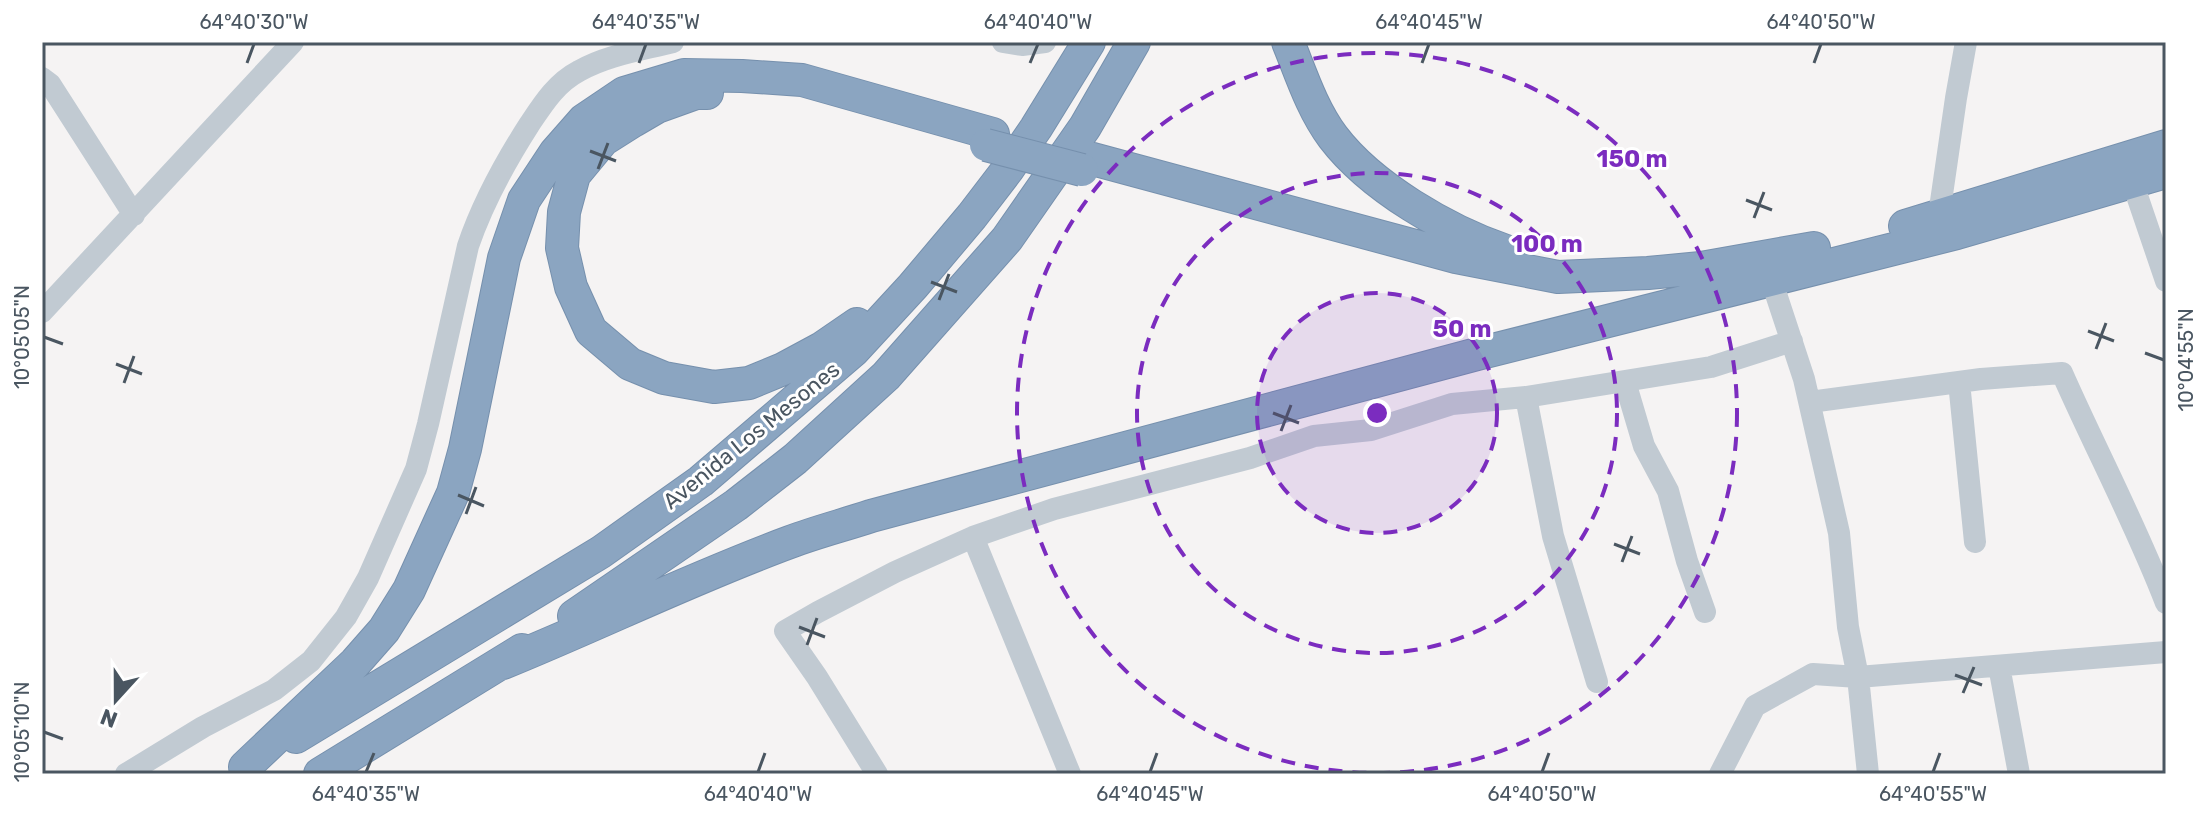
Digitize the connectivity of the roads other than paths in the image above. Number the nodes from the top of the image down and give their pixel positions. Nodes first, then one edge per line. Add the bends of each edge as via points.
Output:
1 (293, 42) edge
2 (673, 42) edge
3 (1003, 42) edge
4 (1089, 42) edge
5 (1134, 42) edge
6 (1288, 42) edge
7 (1966, 42) edge
8 (1044, 43) edge
9 (1068, 76) junction
10 (42, 78) edge
11 (990, 139) junction
12 (2166, 146) edge
13 (1086, 164) junction
14 (2166, 172) edge
15 (2132, 181) junction
16 (134, 215) junction
17 (1939, 215) junction
18 (1602, 276) junction
19 (1771, 279) junction
20 (2166, 281) edge
21 (913, 286) junction
22 (42, 312) edge
23 (1792, 341) junction
24 (1625, 382) junction
25 (1959, 382) junction
26 (1526, 397) junction
27 (1810, 402) junction
28 (973, 537) junction
29 (1975, 542) dead end
30 (2166, 603) edge
31 (1705, 612) dead end
32 (2166, 652) edge
33 (503, 663) junction
34 (1999, 666) junction
35 (1858, 677) junction
36 (1597, 682) dead end
37 (240, 771) edge
38 (126, 774) edge
39 (320, 774) edge
40 (877, 774) edge
41 (1070, 774) edge
42 (1720, 774) edge
43 (1868, 774) edge
44 (2019, 774) edge

1 - 16 street
2 - 38 street via 602,61 565,80 497,177 468,246 416,469 368,578 335,632 311,661 274,690
3 - 8 street
4 - 9 highway, Avenida Los Mesones
5 - 33 highway, Avenida Los Mesones via 1085,127 1007,239 886,376 736,505
6 - 18 highway via 1333,137 1379,181 1475,241
7 - 17 street
8 - 9 street
9 - 21 highway, Avenida Los Mesones via 1008,169
10 - 16 street
11 - 13 highway
11 - 21 highway via 812,101 696,93 657,107 603,140 574,175 564,212 562,248 571,287 591,331 630,364 664,378 714,387 749,383 822,348
11 - 37 highway via 802,80 742,76 684,75 624,93 584,120 524,200 504,258 453,493 409,590 375,641
12 - 17 highway
13 - 18 highway via 1456,257 1558,277
13 - 19 highway via 1480,279 1537,290 1666,290
14 - 15 highway
15 - 19 highway via 1957,233
15 - 20 street
16 - 22 street
17 - 18 highway via 1789,254
19 - 23 street
19 - 33 highway via 871,516 792,541
21 - 37 highway, Avenida Los Mesones via 854,350 701,481 601,552
23 - 24 street via 1711,367
23 - 27 street
24 - 26 street
24 - 31 street via 1644,446 1668,491
25 - 27 street
25 - 29 street
25 - 30 street via 2062,373
26 - 28 street via 1452,404 1371,430 1314,436
26 - 36 street via 1553,536
27 - 35 street via 1839,533
28 - 40 street via 785,631
28 - 41 street
32 - 34 street
33 - 39 highway, Avenida Los Mesones
34 - 35 street
34 - 44 street
35 - 42 street via 1813,674 1755,706
35 - 43 street

